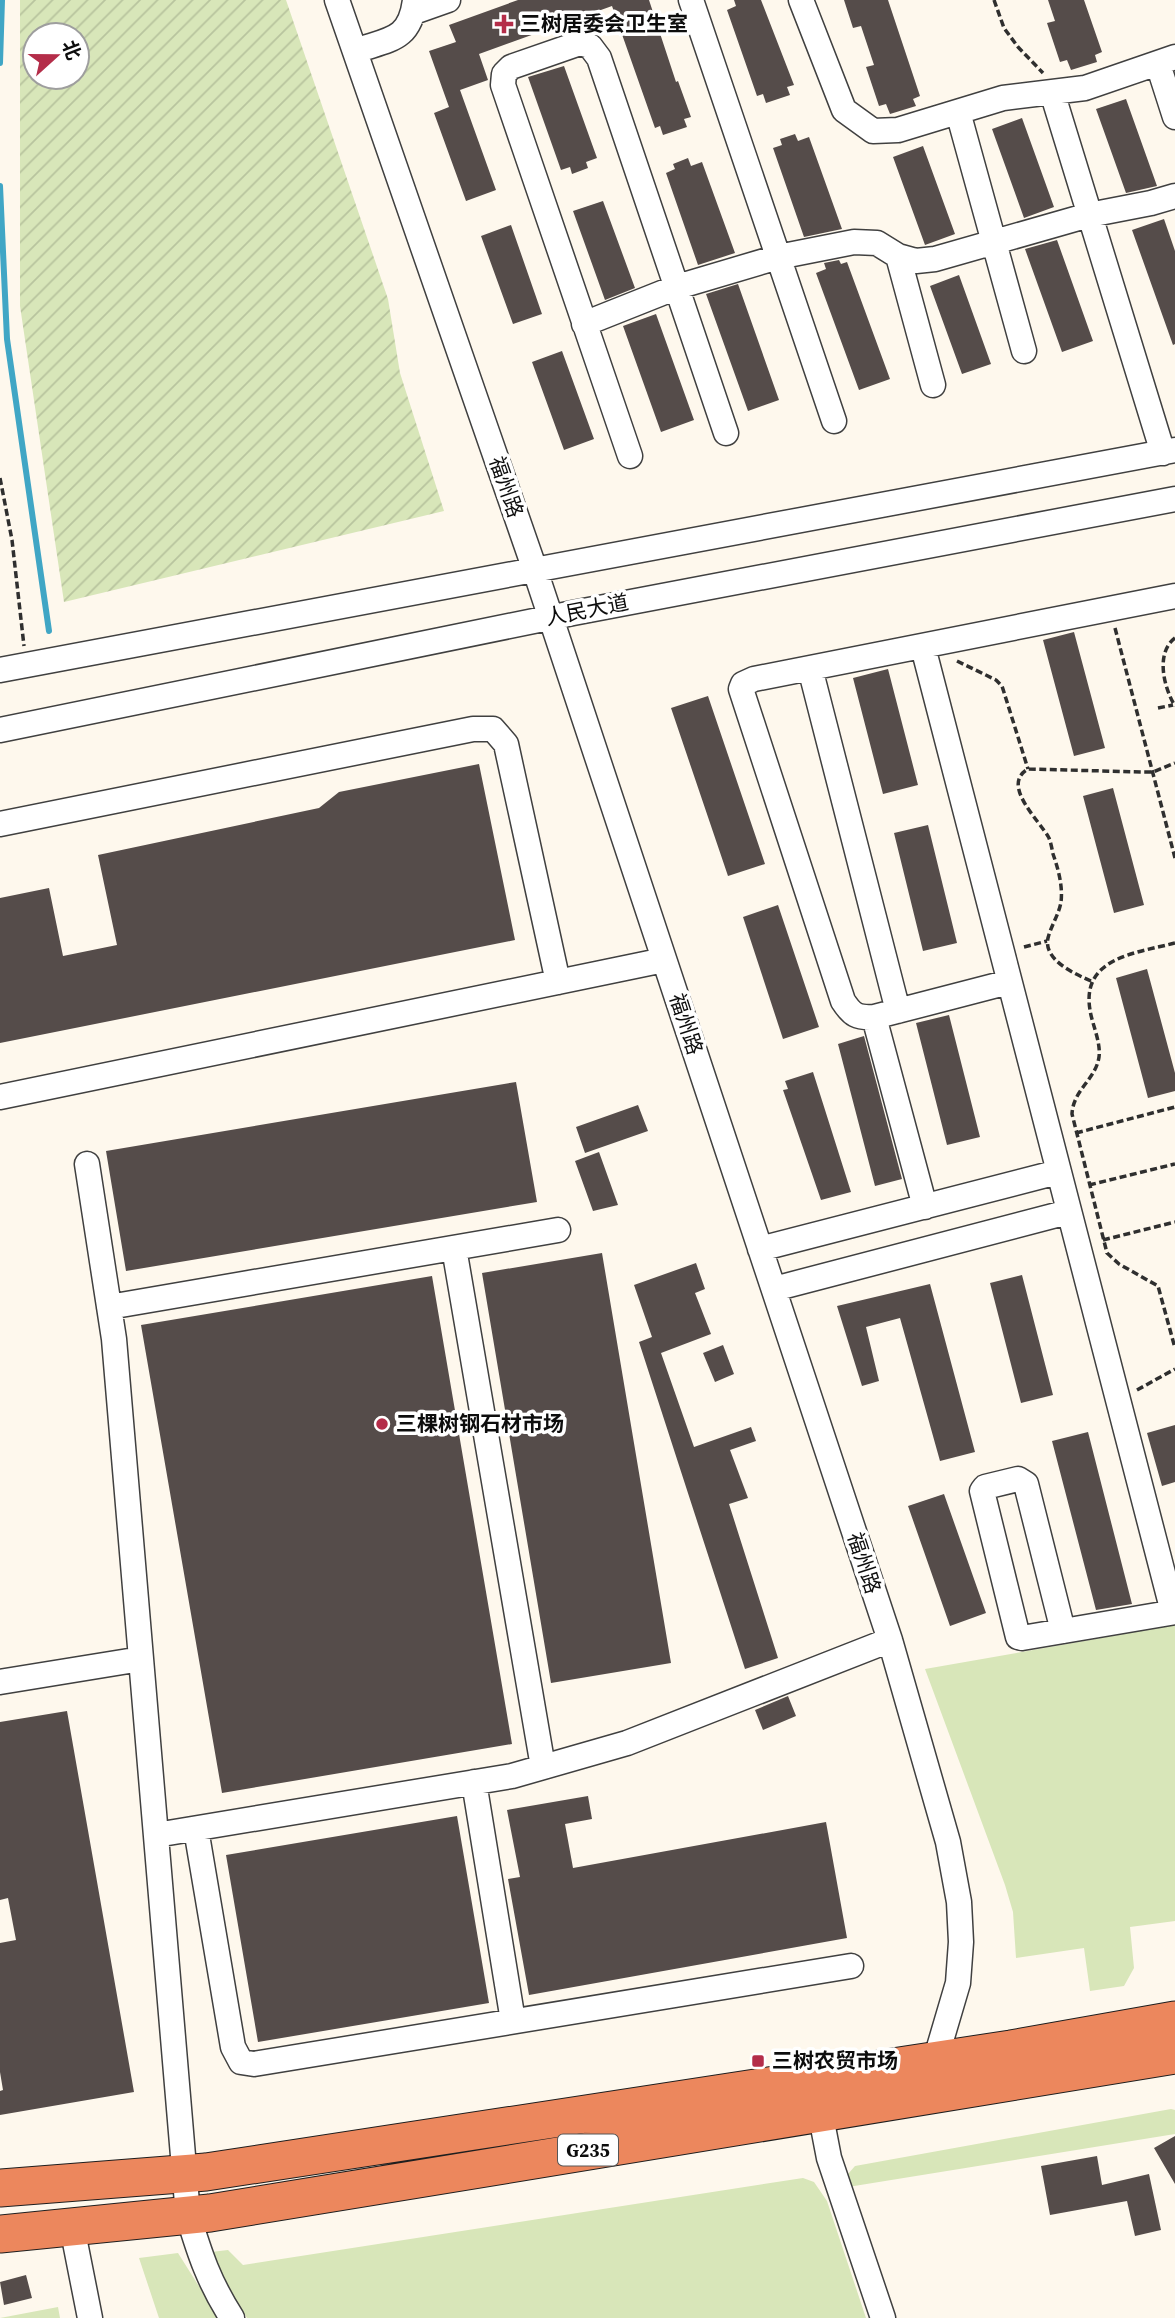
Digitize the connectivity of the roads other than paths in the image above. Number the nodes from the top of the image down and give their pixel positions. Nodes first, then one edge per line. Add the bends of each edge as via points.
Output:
1 (337, 0) edge
2 (448, 0) edge
3 (691, 0) edge
4 (801, 0) edge
5 (414, 6) edge
6 (355, 51) junction
7 (1166, 61) edge
8 (1052, 92) junction
9 (958, 112) junction
10 (1175, 117) edge
11 (1175, 196) edge
12 (1089, 215) junction
13 (994, 242) junction
14 (898, 256) junction
15 (778, 257) junction
16 (677, 287) junction
17 (584, 324) junction
18 (1024, 351) dead end
19 (933, 385) dead end
20 (834, 421) dead end
21 (726, 433) dead end
22 (1169, 451) edge
23 (630, 456) dead end
24 (1175, 499) edge
25 (535, 570) junction
26 (1175, 596) edge
27 (551, 617) junction
28 (923, 646) junction
29 (810, 668) junction
30 (0, 670) edge
31 (0, 730) edge
32 (0, 824) edge
33 (664, 960) junction
34 (558, 982) junction
35 (1009, 982) junction
36 (886, 1014) junction
37 (0, 1097) edge
38 (88, 1164) dead end
39 (1058, 1172) junction
40 (925, 1207) junction
41 (1068, 1212) junction
42 (558, 1230) dead end
43 (454, 1248) junction
44 (760, 1250) junction
45 (774, 1289) junction
46 (109, 1307) junction
47 (1174, 1612) edge
48 (1063, 1631) junction
49 (890, 1640) junction
50 (141, 1659) junction
51 (0, 1682) edge
52 (543, 1767) junction
53 (474, 1782) junction
54 (196, 1829) junction
55 (156, 1835) junction
56 (851, 1966) dead end
57 (513, 2021) junction
58 (1174, 2031) edge
59 (935, 2061) junction
60 (817, 2096) junction
61 (184, 2173) junction
62 (0, 2188) edge
63 (188, 2215) junction
64 (72, 2227) junction
65 (0, 2234) edge
66 (90, 2318) edge
67 (232, 2318) edge
68 (883, 2318) edge

1 - 6 street, 福州路
2 - 5 street
3 - 15 street
4 - 9 street via 838,99 863,125 885,132
5 - 6 street via 412,20 402,34
6 - 25 street, 福州路
7 - 8 street via 1085,88
7 - 10 street
8 - 9 street via 1003,98
8 - 12 street
9 - 13 street
11 - 12 street
12 - 13 street
12 - 22 street
13 - 14 street via 935,259 916,261
13 - 18 street
14 - 15 street via 877,243 854,242
14 - 19 street
15 - 16 street
15 - 20 street
16 - 17 street
16 - 17 street via 595,52 580,43 511,67 504,74 503,85
16 - 21 street
17 - 23 street
22 - 25 street
24 - 27 street, 人民大道
25 - 27 street, 福州路
25 - 30 street
26 - 28 street
27 - 31 street, 人民大道
27 - 33 street, 福州路
28 - 29 street
28 - 35 street
29 - 36 street
29 - 36 street via 754,679 741,689 843,1001 856,1017
32 - 34 street via 474,729 493,729 506,744
33 - 34 street
33 - 44 street, 福州路
34 - 37 street
35 - 36 street
35 - 39 street
36 - 40 street
38 - 46 street
39 - 40 street
39 - 41 street
40 - 44 street
41 - 45 street
41 - 47 street
42 - 43 street
43 - 46 street
43 - 52 street
44 - 45 street, 福州路
45 - 49 street, 福州路
46 - 50 street
47 - 48 street
48 - 48 street via 1022,1638 1016,1633 982,1491 985,1487 1018,1479 1026,1484
49 - 52 street via 627,1743
49 - 59 street, 福州路 via 960,1902 958,1983
50 - 51 street
50 - 55 street
52 - 53 street
53 - 54 street
53 - 57 street
54 - 55 street
54 - 57 street via 233,2047 241,2062 254,2064
55 - 61 street
56 - 57 street
58 - 59 highway, G235
58 - 60 highway, G235
59 - 60 highway, G235
60 - 61 highway, G235
60 - 63 highway, G235
60 - 68 street via 829,2158
61 - 62 highway, G235
61 - 63 street
63 - 64 highway, G235
63 - 67 street via 202,2264
64 - 65 highway, G235
64 - 66 street

